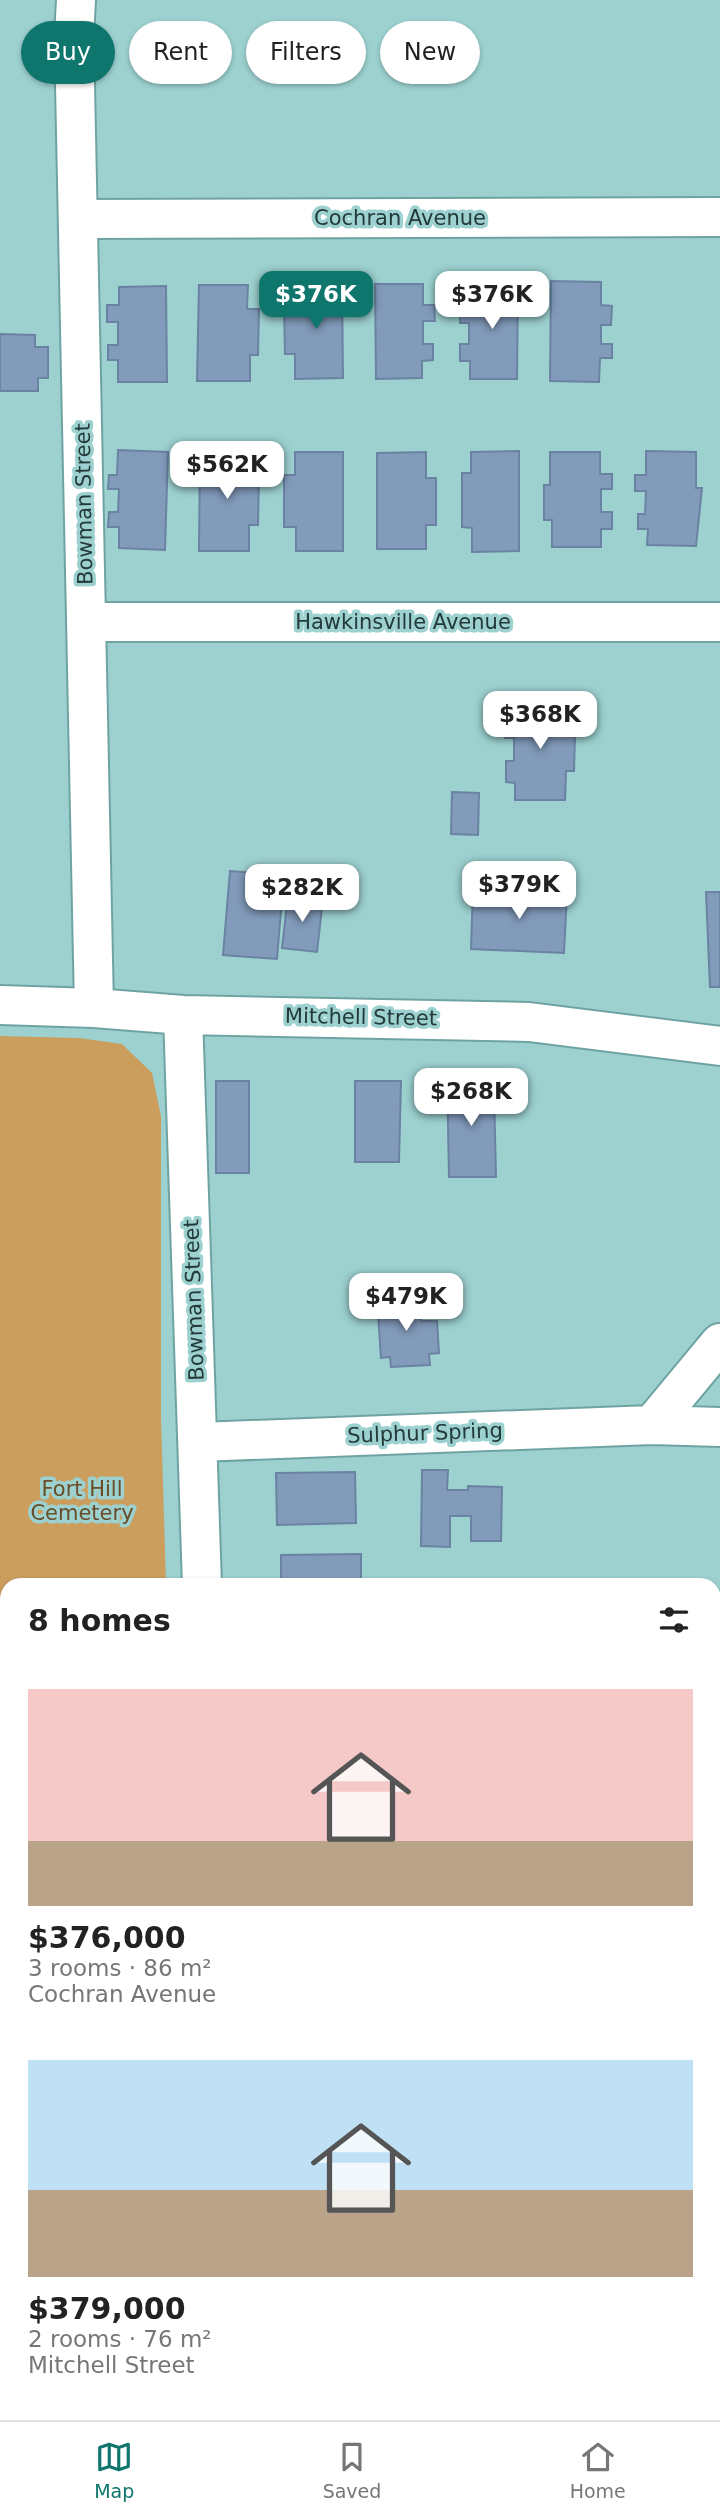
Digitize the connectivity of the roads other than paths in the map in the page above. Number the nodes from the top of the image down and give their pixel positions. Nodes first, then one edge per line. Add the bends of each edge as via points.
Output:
1 (76, 0) edge
2 (720, 217) edge
3 (79, 219) junction
4 (86, 622) junction
5 (720, 622) edge
6 (0, 1005) edge
7 (94, 1008) junction
8 (183, 1015) junction
9 (720, 1046) edge
10 (720, 1343) edge
11 (652, 1425) junction
12 (720, 1426) edge
13 (199, 1442) junction
14 (202, 1578) edge

1 - 3 street, Bowman Street
2 - 3 street, Cochran Avenue
3 - 4 street, Bowman Street
4 - 5 street, Hawkinsville Avenue
4 - 7 street, Bowman Street
6 - 7 street, Mitchell Street
7 - 8 street, Mitchell Street
8 - 9 street, Mitchell Street via 528,1022
8 - 13 street, Bowman Street
10 - 11 street
11 - 12 street, Sulphur Spring
11 - 13 street, Sulphur Spring
13 - 14 street, Bowman Street

